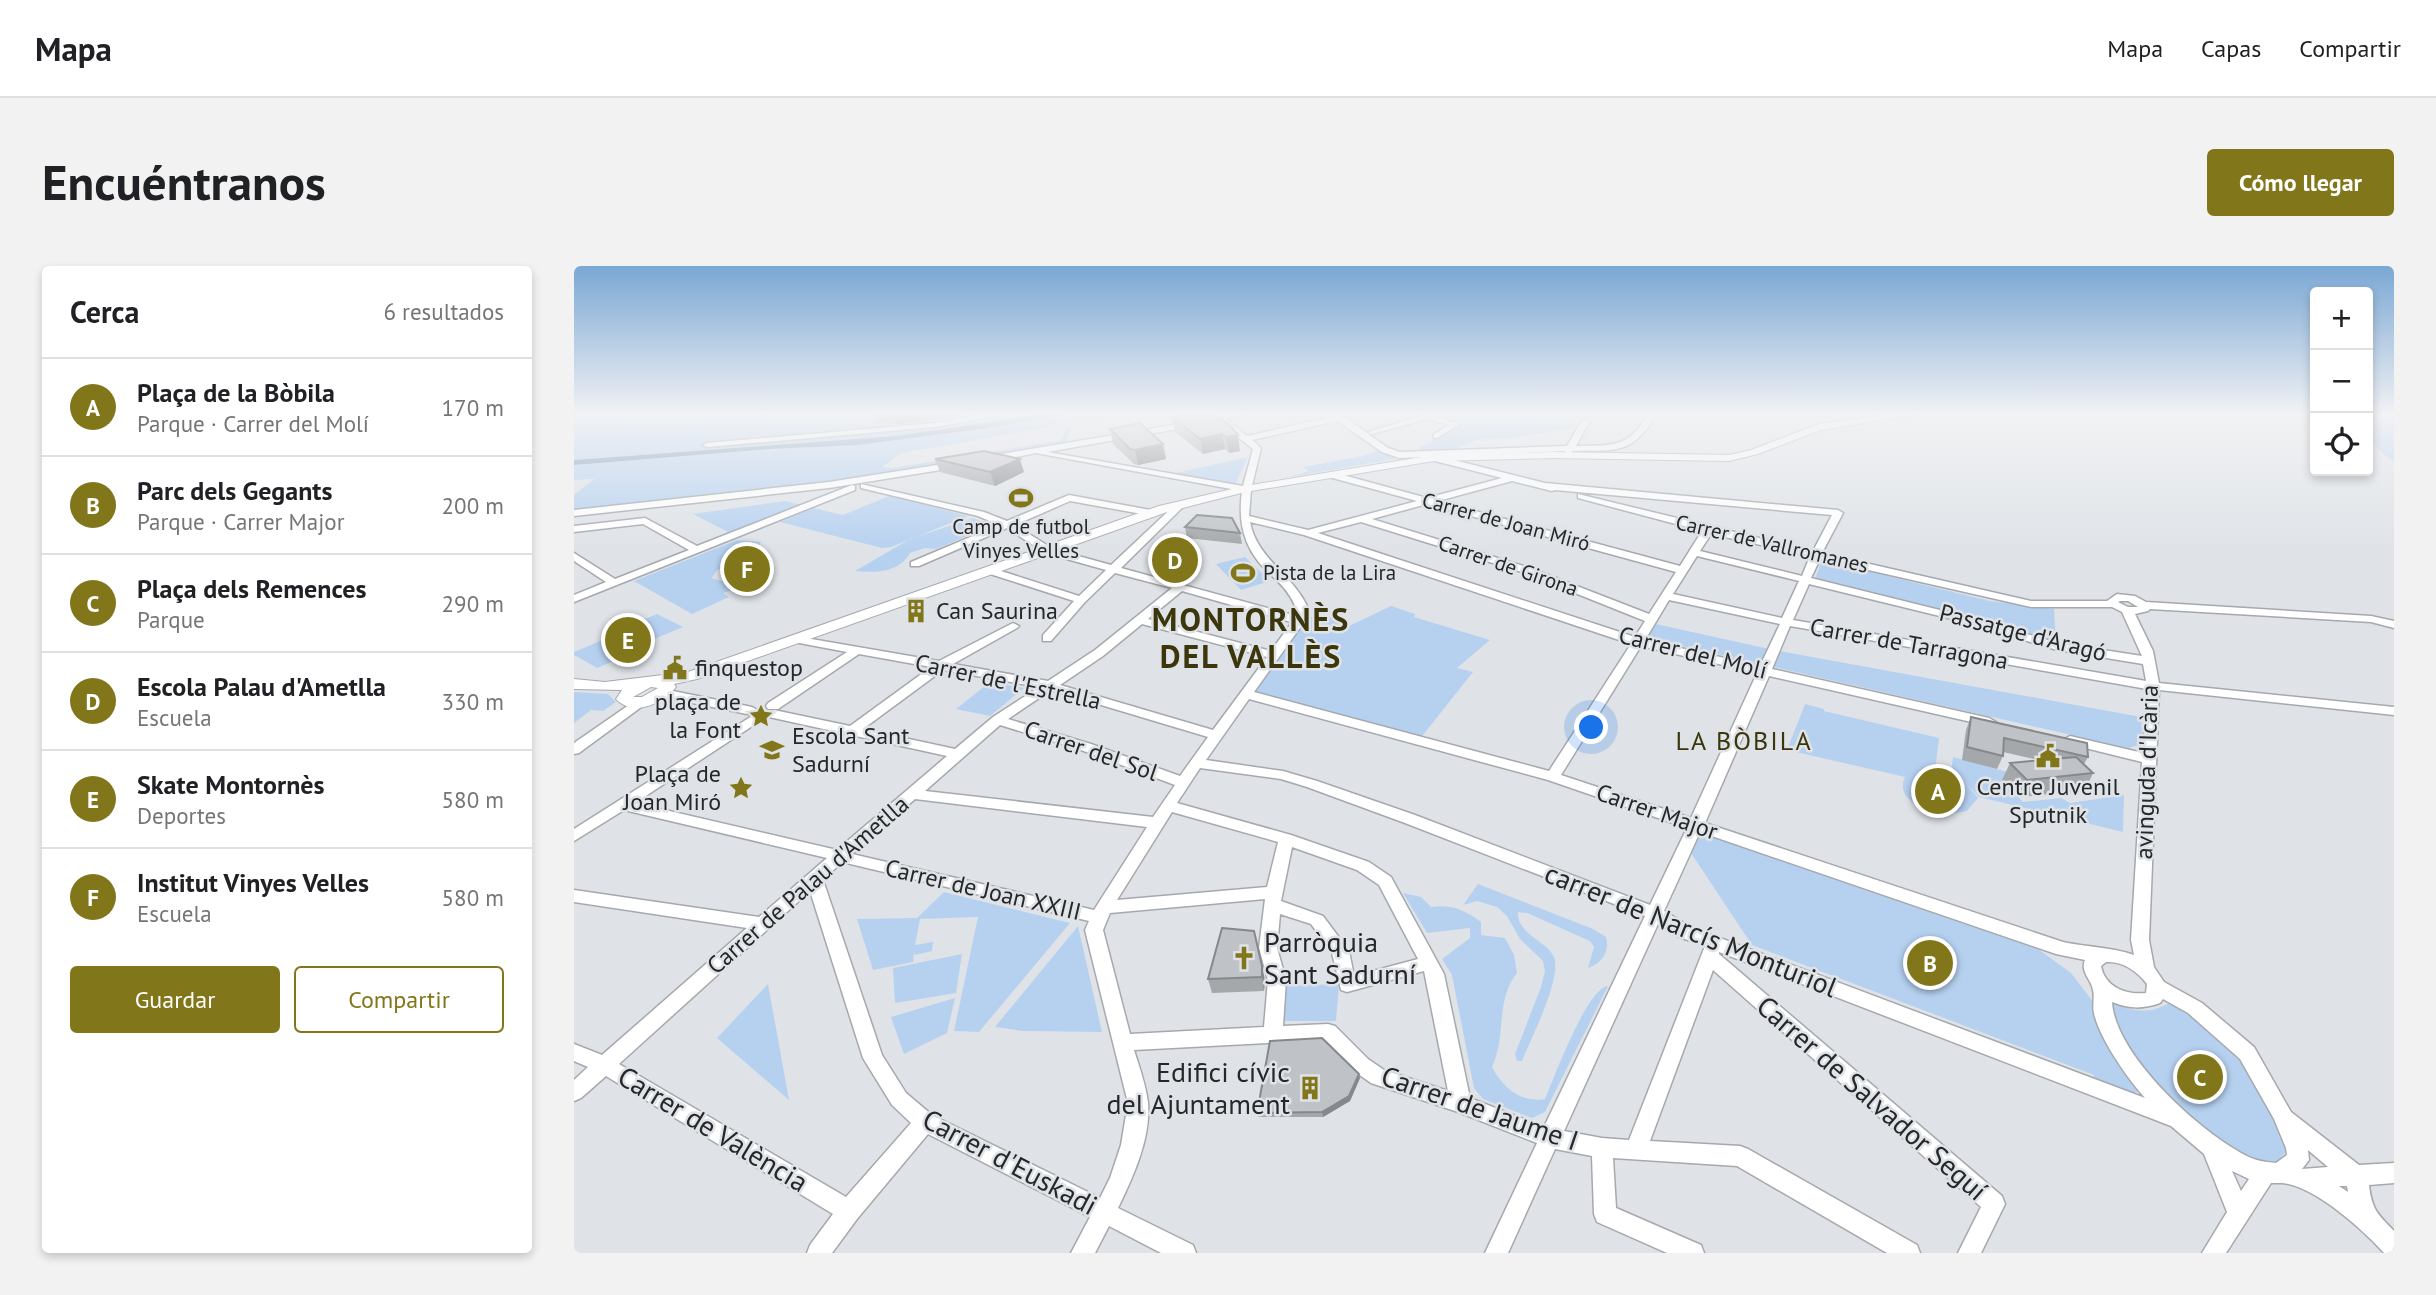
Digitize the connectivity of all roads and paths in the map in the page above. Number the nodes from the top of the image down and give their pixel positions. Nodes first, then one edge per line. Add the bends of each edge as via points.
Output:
1 (985, 459) edge
2 (1077, 459) edge
3 (1254, 459) edge
4 (1428, 459) edge
5 (1438, 459) edge
6 (979, 460) edge
7 (966, 463) edge
8 (1332, 475) junction
9 (1514, 478) junction
10 (860, 484) junction
11 (1542, 485) junction
12 (1245, 489) junction
13 (1428, 500) junction
14 (1180, 505) junction
15 (595, 511) junction
16 (574, 513) edge
17 (1153, 513) junction
18 (1245, 518) junction
19 (1362, 519) junction
20 (1008, 525) junction
21 (576, 528) edge
22 (1708, 530) junction
23 (1307, 533) junction
24 (697, 550) junction
25 (1049, 551) junction
26 (1693, 552) junction
27 (1816, 555) junction
28 (574, 556) edge
29 (915, 564) dead end
30 (1113, 569) junction
31 (1681, 570) junction
32 (991, 571) junction
33 (1806, 579) junction
34 (614, 583) junction
35 (1178, 588) junction
36 (1665, 596) junction
37 (574, 599) edge
38 (1081, 600) junction
39 (2114, 604) junction
40 (2143, 604) junction
41 (2127, 610) junction
42 (1651, 619) junction
43 (1140, 620) junction
44 (1297, 620) junction
45 (1786, 622) junction
46 (2394, 625) edge
47 (1013, 626) dead end
48 (1047, 638) dead end
49 (798, 639) junction
50 (1638, 642) junction
51 (857, 650) junction
52 (1274, 655) junction
53 (2149, 661) junction
54 (940, 666) junction
55 (1765, 671) junction
56 (574, 684) edge
57 (1047, 685) junction
58 (603, 686) junction
59 (2153, 686) junction
60 (659, 687) junction
61 (1247, 694) junction
62 (631, 699) junction
63 (773, 710) junction
64 (2394, 711) edge
65 (752, 715) junction
66 (998, 720) junction
67 (2004, 725) edge
68 (851, 732) junction
69 (1216, 736) junction
70 (2057, 737) edge
71 (574, 750) edge
72 (957, 754) junction
73 (2149, 758) junction
74 (1196, 763) junction
75 (1553, 777) junction
76 (1184, 783) junction
77 (911, 794) junction
78 (622, 805) junction
79 (1169, 806) junction
80 (1158, 823) junction
81 (1696, 825) junction
82 (574, 836) edge
83 (1286, 839) junction
84 (839, 856) junction
85 (814, 878) junction
86 (574, 896) edge
87 (1273, 898) junction
88 (1101, 912) junction
89 (1654, 913) junction
90 (762, 924) junction
91 (2140, 940) junction
92 (2062, 948) junction
93 (1712, 950) junction
94 (2107, 956) junction
95 (1429, 963) junction
96 (2145, 969) junction
97 (2097, 980) junction
98 (2158, 987) junction
99 (1273, 1034) junction
100 (1124, 1042) junction
101 (574, 1052) edge
102 (604, 1065) junction
103 (574, 1092) edge
104 (1461, 1104) junction
105 (2284, 1118) junction
106 (2179, 1120) junction
107 (925, 1122) junction
108 (1549, 1138) junction
109 (2213, 1148) junction
110 (1602, 1149) junction
111 (1636, 1149) junction
112 (2394, 1173) edge
113 (2284, 1175) junction
114 (2357, 1177) junction
115 (2358, 1210) junction
116 (849, 1211) junction
117 (1105, 1212) junction
118 (2238, 1212) junction
119 (2394, 1247) edge
120 (818, 1253) edge
121 (1082, 1253) edge
122 (1185, 1253) edge
123 (1496, 1253) edge
124 (1693, 1253) edge
125 (1909, 1253) edge
126 (1969, 1253) edge
127 (2213, 1253) edge

1 - 6 street
2 - 12 street
3 - 12 street
4 - 8 street
5 - 9 street, Carrer de Vallromanes
7 - 10 street
8 - 12 street
8 - 13 street, Carrer de Joan Miró
9 - 11 street, Carrer de Vallromanes
9 - 13 street
10 - 15 street
10 - 20 street
10 - 24 street
11 - 22 street, Carrer de Vallromanes
11 - 27 street via 1838,513
12 - 14 street
12 - 18 street
13 - 19 street
13 - 31 street, Carrer de Joan Miró
14 - 17 street
14 - 30 street
15 - 16 street
15 - 21 street
17 - 20 street via 1069,498
17 - 25 street
18 - 23 street, Carrer del Molí
18 - 44 street via 1245,533 1260,558 1286,579 1297,596 1301,606
19 - 23 street
19 - 42 street, Carrer de Girona via 1529,571
20 - 25 street
20 - 29 street
21 - 24 street via 645,521
22 - 26 street
22 - 27 street, Carrer de Vallromanes
23 - 50 street, Carrer del Molí
24 - 34 street
25 - 30 street
25 - 32 street
26 - 31 street
26 - 33 street, Passatge d'Aragó
27 - 33 street
27 - 39 street, Carrer de Vallromanes via 2031,604
28 - 34 street
30 - 35 street
30 - 38 street
31 - 36 street
32 - 38 street
32 - 49 street
33 - 45 street
33 - 53 street, Passatge d'Aragó via 2057,646
34 - 37 street
35 - 43 street, Carrer de Palau d'Ametlla
35 - 44 street
36 - 42 street
36 - 45 street, Carrer de Tarragona
38 - 48 street
39 - 40 street, Carrer de Vallromanes via 2112,600 2121,597
39 - 41 street
40 - 41 street via 2141,610
40 - 46 street
41 - 53 street, avinguda d'Icària
42 - 50 street
43 - 52 street
43 - 57 street, Carrer de Palau d'Ametlla via 1099,653
44 - 52 street
45 - 55 street
45 - 59 street, Carrer de Tarragona
47 - 54 street
49 - 51 street, Carrer de l'Estrella
49 - 60 street
50 - 55 street, Carrer del Molí
50 - 75 street
51 - 54 street, Carrer de l'Estrella
51 - 63 street
52 - 61 street
53 - 59 street, avinguda d'Icària
54 - 57 street, Carrer de l'Estrella
54 - 68 street
55 - 67 street, Carrer del Molí
55 - 81 street
56 - 58 street
57 - 66 street, Carrer de Palau d'Ametlla
57 - 69 street, Carrer de l'Estrella
58 - 60 street
58 - 62 street
59 - 64 street, Carrer de Tarragona
59 - 73 street, avinguda d'Icària
60 - 62 street via 632,689
60 - 65 street
61 - 69 street
61 - 75 street, Carrer Major
62 - 71 street
63 - 65 street
63 - 68 street
65 - 78 street
66 - 72 street, Carrer de Palau d'Ametlla
66 - 76 street, Carrer del Sol
68 - 72 street
69 - 74 street
70 - 73 street
72 - 77 street, Carrer de Palau d'Ametlla
73 - 91 street, avinguda d'Icària
74 - 76 street
74 - 89 street, carrer de Narcís Monturiol via 1312,784
75 - 81 street, Carrer Major
76 - 79 street
77 - 80 street
77 - 84 street, Carrer de Palau d'Ametlla
78 - 82 street
78 - 84 street, Carrer de Joan XXIII
79 - 80 street
79 - 83 street
80 - 88 street
81 - 89 street
81 - 92 street, Carrer Major
83 - 87 street
83 - 95 street via 1363,866 1385,881
84 - 85 street, Carrer de Palau d'Ametlla
84 - 88 street, Carrer de Joan XXIII
85 - 90 street, Carrer de Palau d'Ametlla
85 - 107 street, Carrer d'Euskadi via 873,1059 899,1099
86 - 90 street
87 - 88 street, Carrer de Joan XXIII
87 - 95 street via 1317,920 1339,951 1347,985
87 - 99 street via 1268,948 1277,980
88 - 100 street via 1094,930
89 - 93 street, carrer de Narcís Monturiol
89 - 108 street
90 - 102 street, Carrer de Palau d'Ametlla
91 - 94 street
91 - 96 street, avinguda d'Icària
92 - 94 street, Carrer Major
92 - 97 street, Carrer Major
93 - 106 street, carrer de Narcís Monturiol
93 - 111 street
93 - 126 street, Carrer de Salvador Seguí via 1994,1204
94 - 96 street, Carrer Major via 2130,960
94 - 97 street via 2092,964
95 - 104 street
96 - 98 street
97 - 98 street, Carrer Major via 2116,996 2133,1002 2154,998
97 - 106 street via 2103,1013 2131,1068
98 - 105 street via 2195,1007 2247,1053
99 - 100 street, Carrer de Jaume I
99 - 104 street, Carrer de Jaume I via 1328,1032 1378,1077
100 - 117 street via 1138,1103 1137,1127 1129,1163
101 - 102 street, Carrer de València
102 - 103 street, Carrer de Palau d'Ametlla
102 - 116 street, Carrer de València
104 - 108 street, Carrer de Jaume I
105 - 113 street via 2298,1160
105 - 114 street
106 - 109 street
107 - 116 street
107 - 117 street, Carrer d'Euskadi
108 - 110 street, Carrer de Jaume I
108 - 123 street
109 - 113 street via 2243,1167
109 - 118 street
110 - 111 street, Carrer de Jaume I
110 - 124 street via 1605,1214
111 - 125 street, Carrer de Jaume I via 1740,1156
112 - 114 street
113 - 114 street
113 - 115 street
113 - 118 street
114 - 115 street
115 - 119 street
116 - 120 street
117 - 121 street
117 - 122 street, Carrer d'Euskadi
118 - 127 street

